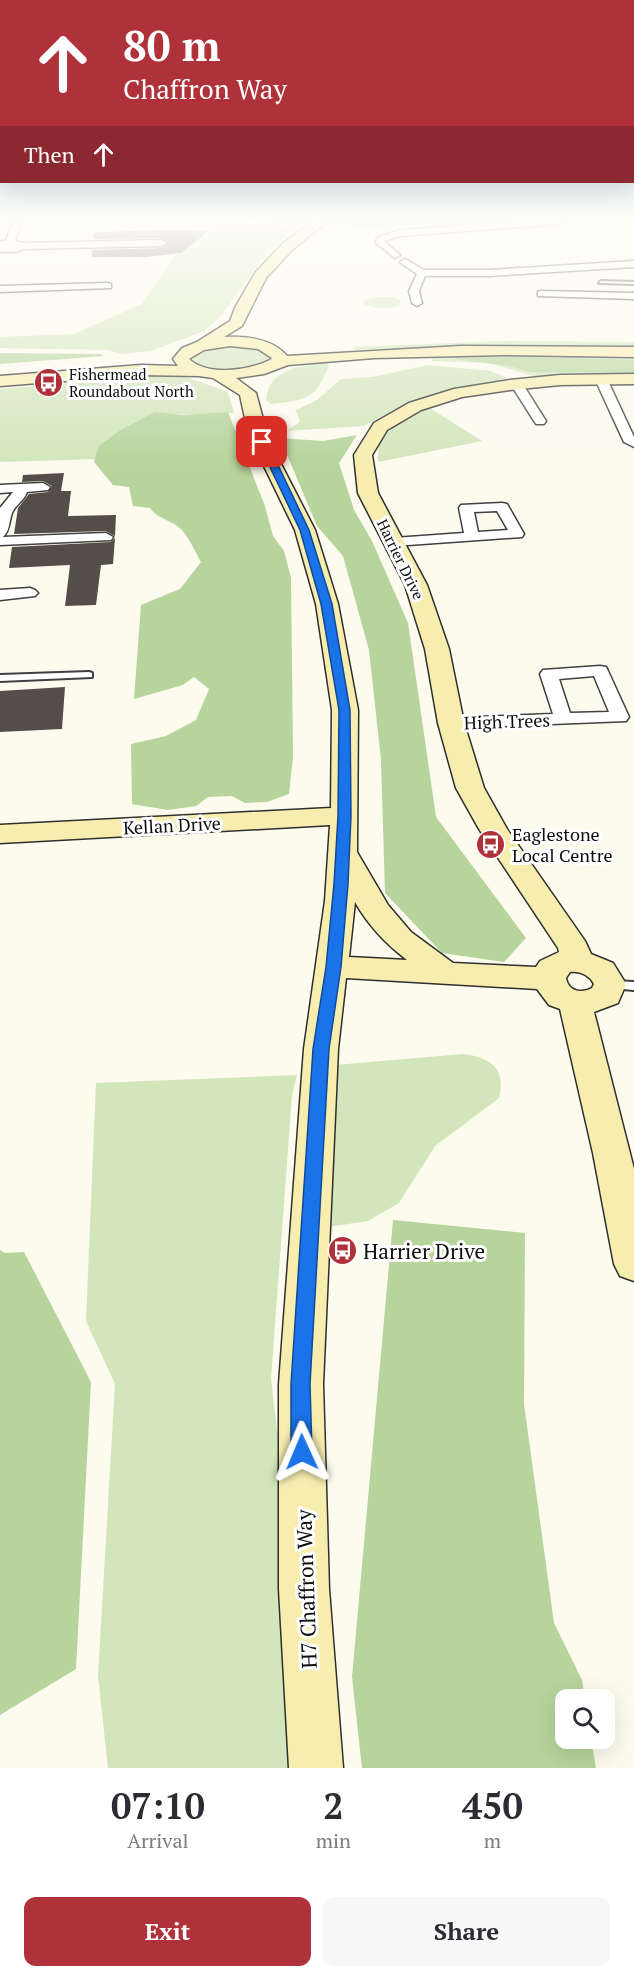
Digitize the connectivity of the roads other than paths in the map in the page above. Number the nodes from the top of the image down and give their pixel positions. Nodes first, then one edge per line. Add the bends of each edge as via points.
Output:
1 (246, 304) edge
2 (238, 319) junction
3 (634, 339) edge
4 (258, 344) junction
5 (194, 348) junction
6 (355, 349) junction
7 (314, 352) junction
8 (634, 352) edge
9 (273, 364) junction
10 (141, 365) junction
11 (104, 368) junction
12 (0, 370) edge
13 (199, 371) junction
14 (216, 373) junction
15 (601, 378) junction
16 (634, 380) edge
17 (0, 381) edge
18 (516, 383) junction
19 (248, 393) junction
20 (540, 421) dead end
21 (629, 429) edge
22 (634, 443) edge
23 (43, 487) dead end
24 (21, 488) junction
25 (0, 489) edge
26 (0, 533) edge
27 (472, 536) dead end
28 (106, 537) dead end
29 (0, 541) edge
30 (394, 542) junction
31 (30, 594) dead end
32 (0, 595) edge
33 (89, 675) dead end
34 (0, 678) edge
35 (563, 719) dead end
36 (451, 723) junction
37 (345, 816) junction
38 (0, 834) edge
39 (343, 852) junction
40 (577, 961) junction
41 (333, 967) junction
42 (445, 973) junction
43 (547, 979) junction
44 (622, 985) edge
45 (576, 1002) junction
46 (633, 1246) edge
47 (316, 1768) edge

1 - 2 street
2 - 4 street
2 - 5 street
3 - 6 street via 541,338
4 - 5 street via 224,342
4 - 7 street
4 - 9 street via 278,353 280,357
5 - 10 street
5 - 13 street via 181,359
6 - 7 street
6 - 8 street
7 - 9 street
9 - 14 street via 244,373
9 - 19 street
10 - 11 street
10 - 13 street
11 - 12 street
11 - 17 street
13 - 14 street
14 - 19 street
15 - 16 street, Harrier Drive
15 - 18 street, Harrier Drive
15 - 21 street
18 - 20 street
18 - 30 street, Harrier Drive via 467,390 420,405 390,420 370,439 361,464 362,479
19 - 37 street, H7 Chaffron Way via 270,460 305,530 327,604 345,710
21 - 22 street via 630,442
23 - 24 street
24 - 25 street
24 - 26 street via 19,496 6,509
27 - 30 street
28 - 29 street
30 - 36 street, Harrier Drive via 416,585 437,650
31 - 32 street
33 - 34 lane
35 - 36 street, High Trees
36 - 40 street, Harrier Drive via 470,788 493,829 574,948
37 - 38 street, Kellan Drive
37 - 39 street, H7 Chaffron Way
39 - 41 street, H7 Chaffron Way
39 - 42 street via 375,910 400,939
40 - 43 street via 563,962 551,969
40 - 44 street via 596,966
41 - 42 street
41 - 47 street, H7 Chaffron Way via 320,1068 300,1384 304,1589
42 - 43 street
43 - 45 street via 560,996
44 - 45 street via 591,1002
45 - 46 street

